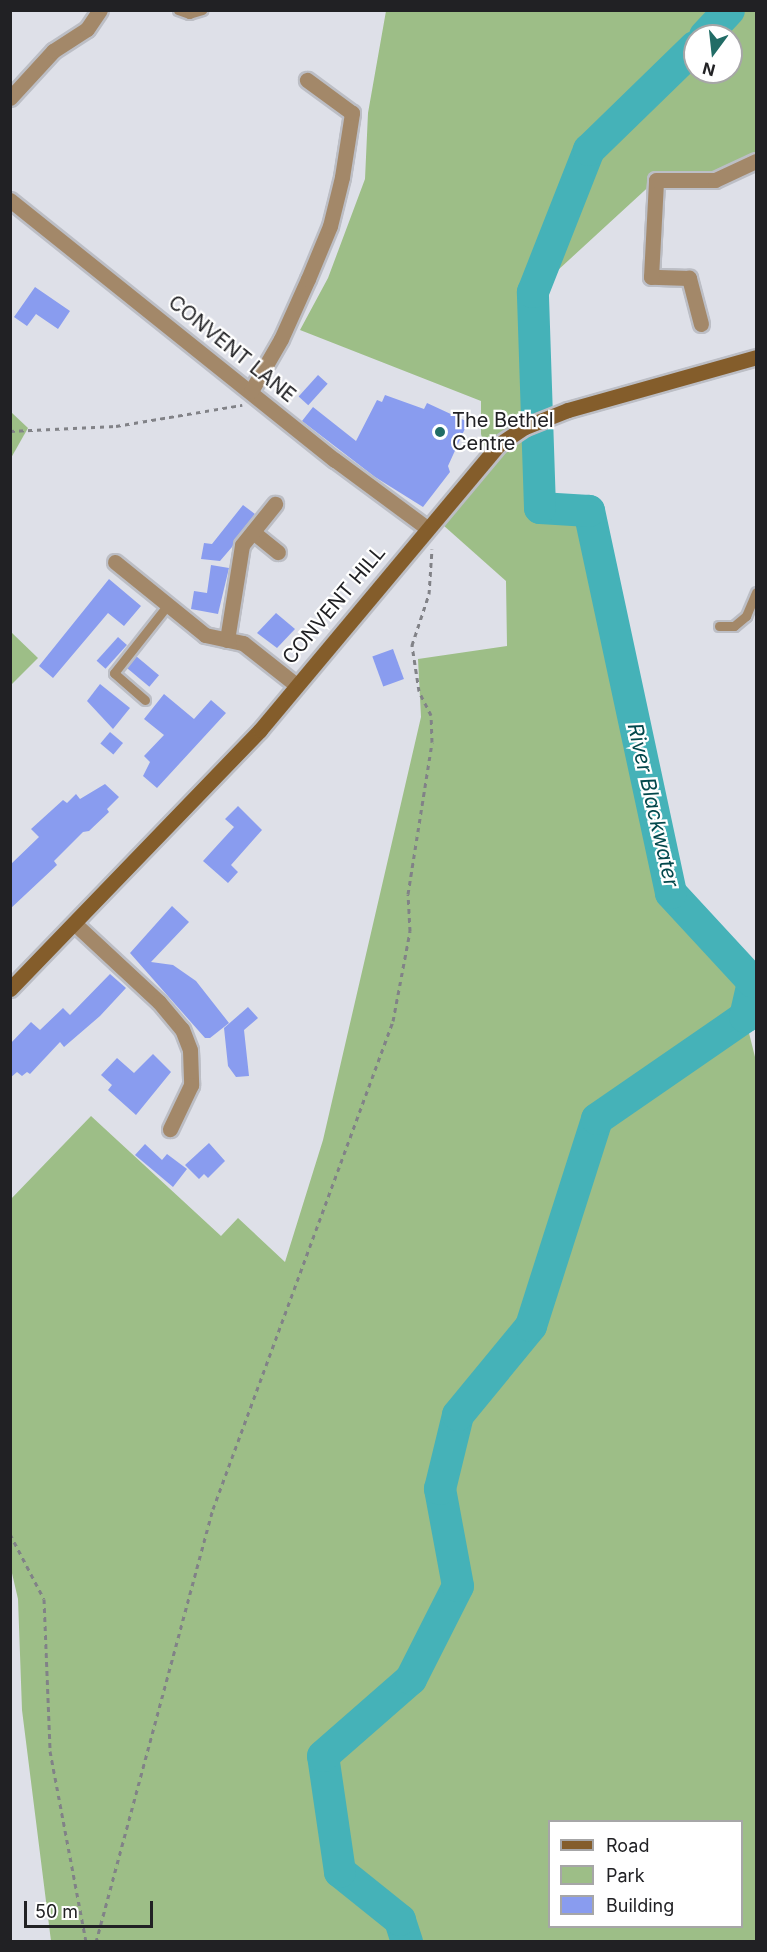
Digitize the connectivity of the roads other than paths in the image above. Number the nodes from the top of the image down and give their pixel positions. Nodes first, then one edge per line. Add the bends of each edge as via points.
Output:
1 (100, 10) edge
2 (178, 10) edge
3 (202, 10) edge
4 (307, 80) dead end
5 (10, 98) edge
6 (756, 161) edge
7 (10, 200) edge
8 (701, 324) dead end
9 (756, 357) edge
10 (251, 391) junction
11 (275, 504) dead end
12 (427, 528) junction
13 (253, 532) junction
14 (278, 552) dead end
15 (115, 562) dead end
16 (756, 592) edge
17 (168, 606) junction
18 (719, 626) dead end
19 (226, 640) junction
20 (296, 684) junction
21 (145, 700) dead end
22 (74, 923) junction
23 (10, 989) edge
24 (170, 1129) dead end

1 - 5 street via 87,29 53,51
2 - 3 lane via 189,14
4 - 10 street via 352,113 342,177 330,226 308,279 281,339
6 - 8 street via 715,180 656,180 651,277 689,278
7 - 10 street, CONVENT LANE
9 - 12 main road, CONVENT HILL via 568,410 525,427 498,445
10 - 12 street, CONVENT LANE
11 - 13 street
12 - 20 main road, CONVENT HILL
13 - 14 street
13 - 19 street via 242,545
15 - 17 street
16 - 18 lane via 746,616 734,626
17 - 19 street via 205,635
17 - 21 lane via 114,673
19 - 20 street via 243,643
20 - 22 main road, CONVENT HILL via 260,730
22 - 23 main road, CONVENT HILL
22 - 24 street via 159,1002 182,1029 190,1050 191,1085

